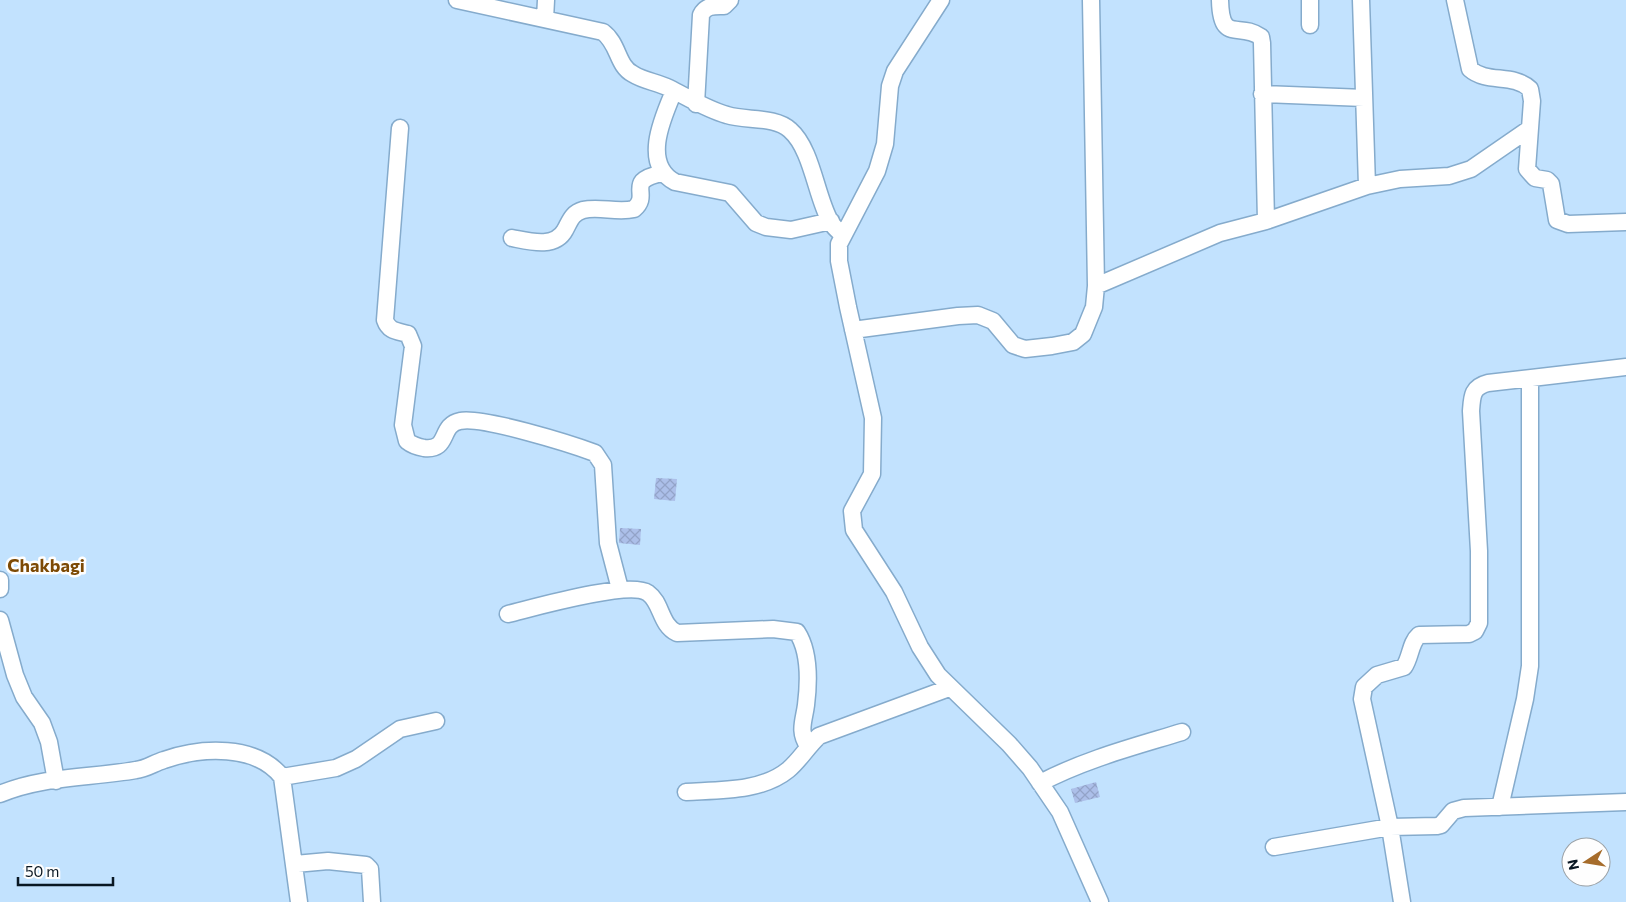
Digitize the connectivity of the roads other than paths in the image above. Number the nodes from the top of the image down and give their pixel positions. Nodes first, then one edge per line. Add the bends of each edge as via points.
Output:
1 (456, 0) edge
2 (546, 0) edge
3 (730, 0) edge
4 (941, 0) edge
5 (1091, 0) edge
6 (1220, 0) edge
7 (1310, 0) edge
8 (1362, 0) edge
9 (1455, 0) edge
10 (545, 19) junction
11 (1310, 25) dead end
12 (674, 91) junction
13 (1262, 94) junction
14 (1364, 98) junction
15 (696, 104) junction
16 (400, 128) dead end
17 (1529, 129) junction
18 (663, 173) junction
19 (1367, 186) junction
20 (830, 221) junction
21 (1266, 221) junction
22 (1626, 222) edge
23 (842, 235) junction
24 (512, 238) dead end
25 (1096, 286) junction
26 (853, 330) junction
27 (1626, 367) edge
28 (1530, 379) junction
29 (0, 580) edge
30 (0, 589) edge
31 (620, 589) junction
32 (508, 614) dead end
33 (0, 620) edge
34 (949, 688) junction
35 (436, 721) dead end
36 (1182, 732) dead end
37 (808, 746) junction
38 (282, 777) junction
39 (56, 781) junction
40 (1040, 783) junction
41 (686, 792) dead end
42 (0, 794) edge
43 (1626, 802) edge
44 (1500, 807) junction
45 (1390, 827) junction
46 (1274, 848) dead end
47 (295, 864) junction
48 (299, 902) edge
49 (372, 902) edge
50 (1100, 902) edge
51 (1402, 902) edge

1 - 10 street
2 - 10 street
3 - 15 street via 724,6 704,9 701,15
4 - 23 street via 895,71 890,86 886,144 873,180
5 - 25 street
6 - 13 street via 1224,24 1229,29 1255,33 1260,37
7 - 11 street
8 - 14 street
9 - 17 street via 1470,69 1485,77 1515,80 1530,89
10 - 12 street via 603,32 612,39 625,68
12 - 15 street
12 - 18 street via 658,133
13 - 14 street
13 - 21 street
14 - 19 street
15 - 20 street via 730,116 790,129 814,174
16 - 31 street via 385,320 393,330 408,334 413,346 403,425 407,441 421,447 437,447 449,427 462,420 487,422 595,453 603,465 608,544
17 - 19 street via 1472,170
17 - 22 street via 1527,169 1534,178 1551,184 1556,220 1568,224
18 - 20 street via 675,182 730,193 756,223 766,227 791,230
18 - 24 street via 643,179 639,202 634,209 576,213 559,238 549,241 538,243
19 - 21 street
20 - 23 street
21 - 25 street via 1220,233
23 - 26 street via 840,261
25 - 26 street via 1094,307 1084,334 1073,342 1052,346 1025,349 1013,345 993,321 978,315
26 - 34 street via 872,411 873,448 872,474 852,511 854,530 894,592 920,647
27 - 28 street
28 - 44 street via 1530,666
28 - 45 street via 1488,382 1479,385 1472,394 1479,551 1479,623 1475,631 1469,634 1419,635 1404,667 1377,675 1364,687 1362,699
29 - 30 street
31 - 32 street
31 - 37 street via 632,588 648,593 670,630 676,633 773,629 797,632 807,653 807,695 802,734
33 - 39 street via 15,675 49,742
34 - 37 street via 819,736
34 - 40 street via 988,723
35 - 38 street via 400,729 356,759 336,768
36 - 40 street via 1098,757
37 - 41 street via 786,772 767,781 727,790
38 - 39 street via 273,766 260,759 234,752 199,752 136,770
38 - 47 street
39 - 42 street
40 - 50 street via 1060,812
43 - 44 street
44 - 45 street via 1453,811 1442,825 1437,826
45 - 46 street
45 - 51 street
47 - 48 street
47 - 49 street via 328,861 366,865 370,869

